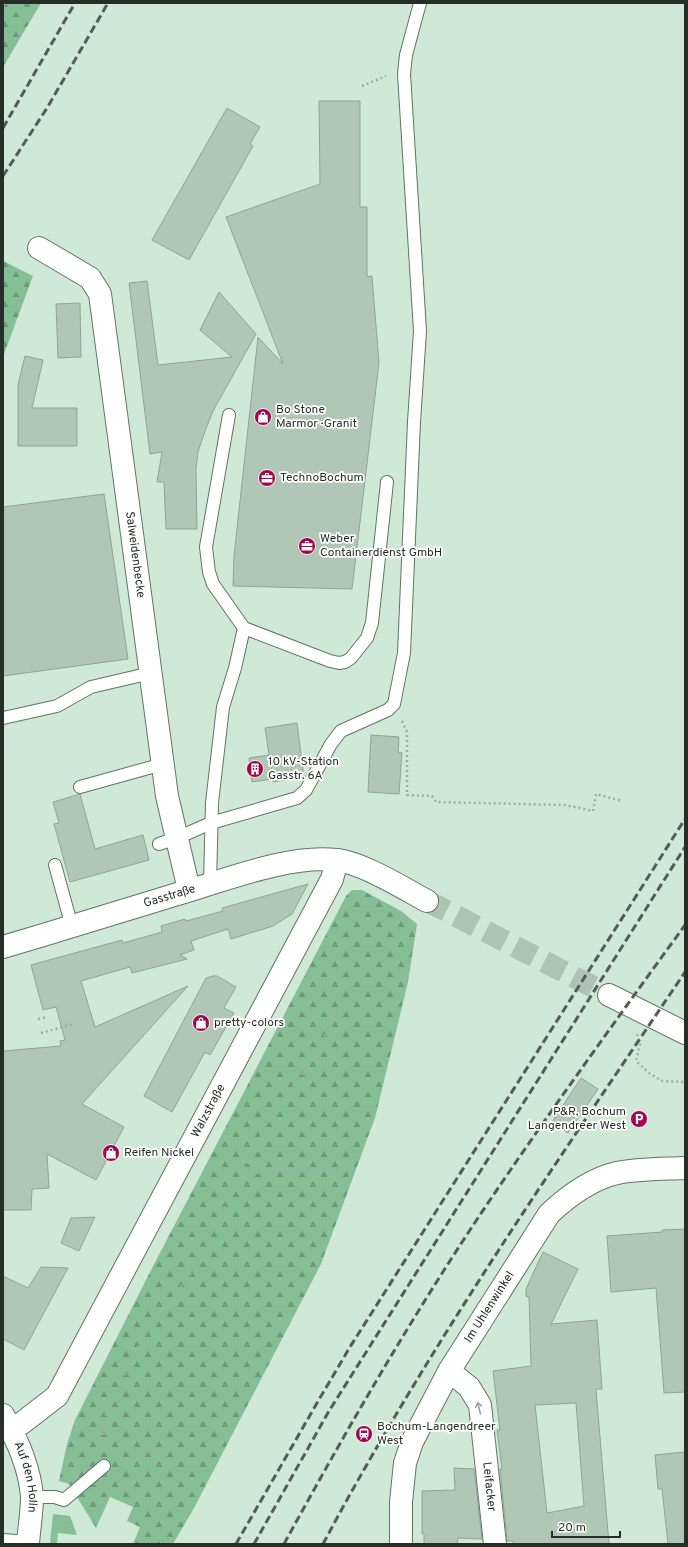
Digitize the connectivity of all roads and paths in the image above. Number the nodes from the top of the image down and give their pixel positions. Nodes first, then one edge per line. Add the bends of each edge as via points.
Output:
1 (420, 3) edge
2 (404, 74) junction
3 (362, 86) dead end
4 (39, 248) dead end
5 (229, 415) dead end
6 (387, 482) dead end
7 (244, 628) junction
8 (151, 673) junction
9 (394, 704) junction
10 (3, 718) edge
11 (163, 764) junction
12 (80, 787) dead end
13 (622, 801) dead end
14 (211, 823) junction
15 (168, 841) junction
16 (337, 860) junction
17 (55, 865) dead end
18 (210, 884) junction
19 (189, 890) junction
20 (427, 901) tunnel mouth
21 (72, 927) junction
22 (3, 947) edge
23 (609, 995) tunnel mouth
24 (343, 999) dead end
25 (47, 1017) dead end
26 (38, 1019) dead end
27 (74, 1024) dead end
28 (636, 1031) dead end
29 (41, 1033) dead end
30 (685, 1033) edge
31 (685, 1082) edge
32 (560, 1112) dead end
33 (555, 1118) dead end
34 (574, 1126) dead end
35 (572, 1130) dead end
36 (685, 1168) edge
37 (336, 1172) dead end
38 (242, 1174) junction
39 (449, 1371) junction
40 (7, 1422) edge
41 (168, 1448) dead end
42 (104, 1466) junction
43 (32, 1497) junction
44 (3, 1540) edge
45 (28, 1543) edge
46 (401, 1544) edge
47 (495, 1544) edge

1 - 2 lane via 406,55
2 - 3 path via 387,75
2 - 9 lane via 420,331 404,653
4 - 8 street, Salweidenbecke via 90,278 100,294
5 - 7 lane via 206,547 213,584
6 - 7 lane via 372,623 367,638 351,658 339,663 330,661
7 - 14 lane via 223,707
8 - 10 lane via 91,687 57,706
8 - 11 street, Salweidenbecke
9 - 13 path via 407,732 408,795 432,796 436,802 565,805 593,811 596,794
9 - 14 lane via 388,710 341,731 306,790 297,798
11 - 12 lane
11 - 15 street, Salweidenbecke
14 - 15 lane
14 - 18 lane
15 - 19 street, Salweidenbecke
16 - 18 street, Gasstraße via 294,861
16 - 20 street, Gasstraße via 358,866
16 - 40 street, Walzstraße via 332,879 57,1396 22,1423
17 - 21 lane
18 - 19 street, Gasstraße
19 - 21 street, Gasstraße
21 - 22 street, Gasstraße
23 - 30 street
24 - 38 path via 312,1061 273,1112
25 - 26 path
27 - 29 path
28 - 31 path via 640,1044 636,1061 662,1081
32 - 33 path
34 - 35 path
36 - 39 street, Im Uhlenwinkel via 617,1173 580,1189 563,1200 549,1214
37 - 38 path via 317,1169
38 - 42 path via 193,1270 142,1337 104,1420
39 - 46 street, Im Uhlenwinkel via 412,1442 405,1463 401,1502
47 -> 39 street, Leifacker via 480,1405 469,1387
40 - 43 street, Auf den Holln via 25,1462
41 - 42 path
42 - 43 lane via 64,1500 55,1497
43 - 45 street, Auf den Holln
44 - 45 lane

